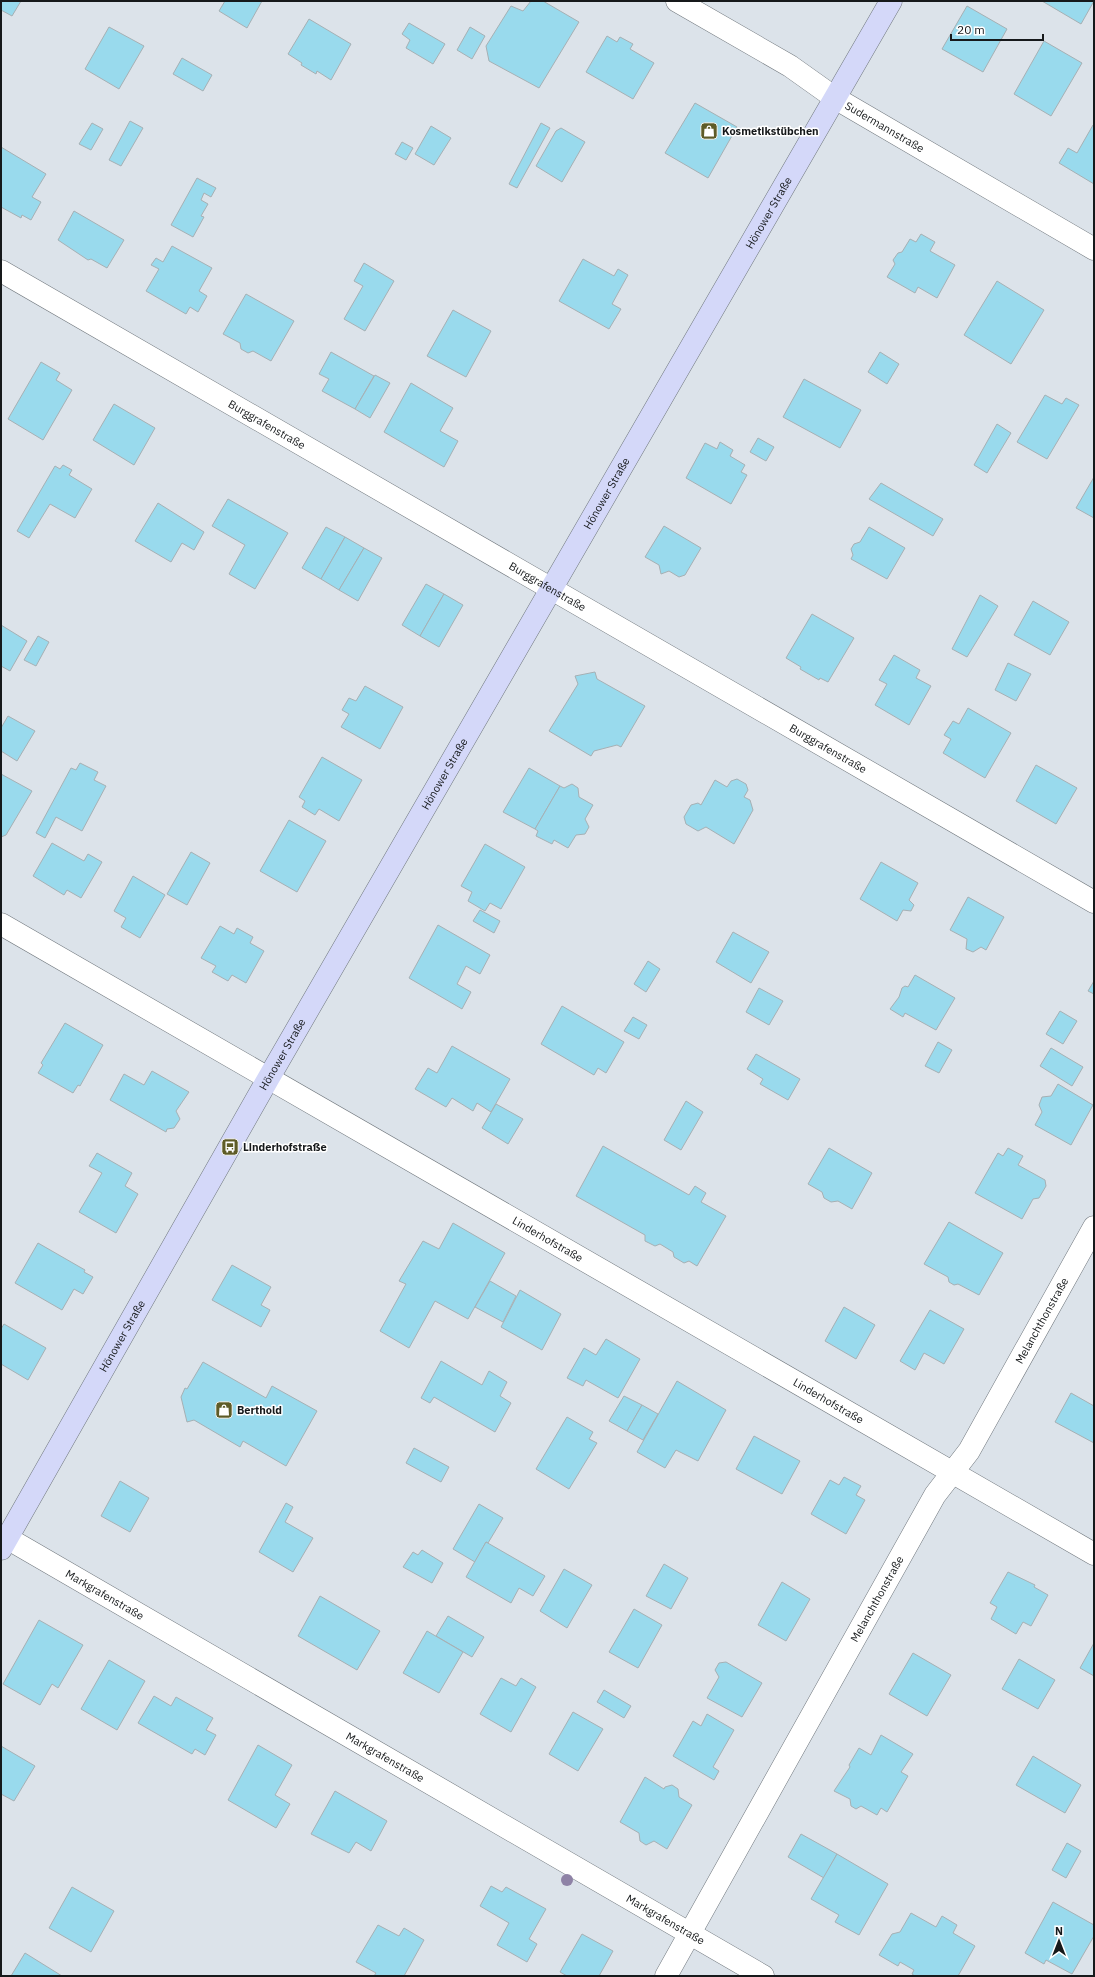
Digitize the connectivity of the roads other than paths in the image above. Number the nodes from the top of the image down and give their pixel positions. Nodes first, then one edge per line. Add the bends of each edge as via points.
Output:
1 (676, 1) edge
2 (891, 1) edge
3 (835, 98) junction
4 (1094, 249) edge
5 (1, 271) edge
6 (551, 589) junction
7 (1094, 902) edge
8 (1, 924) edge
9 (268, 1079) junction
10 (1094, 1227) edge
11 (951, 1472) junction
12 (4, 1544) edge
13 (1094, 1554) edge
14 (690, 1934) junction
15 (666, 1976) edge
16 (763, 1976) edge

1 - 3 street, Sudermannstraße via 790,66
2 - 3 main road, Hönower Straße
3 - 4 street, Sudermannstraße
3 - 6 main road, Hönower Straße
5 - 6 street, Burggrafenstraße
6 - 7 street, Burggrafenstraße
6 - 9 main road, Hönower Straße
8 - 9 street, Linderhofstraße
9 - 11 street, Linderhofstraße
9 - 12 main road, Hönower Straße
10 - 11 street, Melanchthonstraße via 969,1451
11 - 13 street, Linderhofstraße
11 - 14 street, Melanchthonstraße via 935,1495
12 - 14 street, Markgrafenstraße
14 - 15 street, Melanchthonstraße
14 - 16 street, Markgrafenstraße

